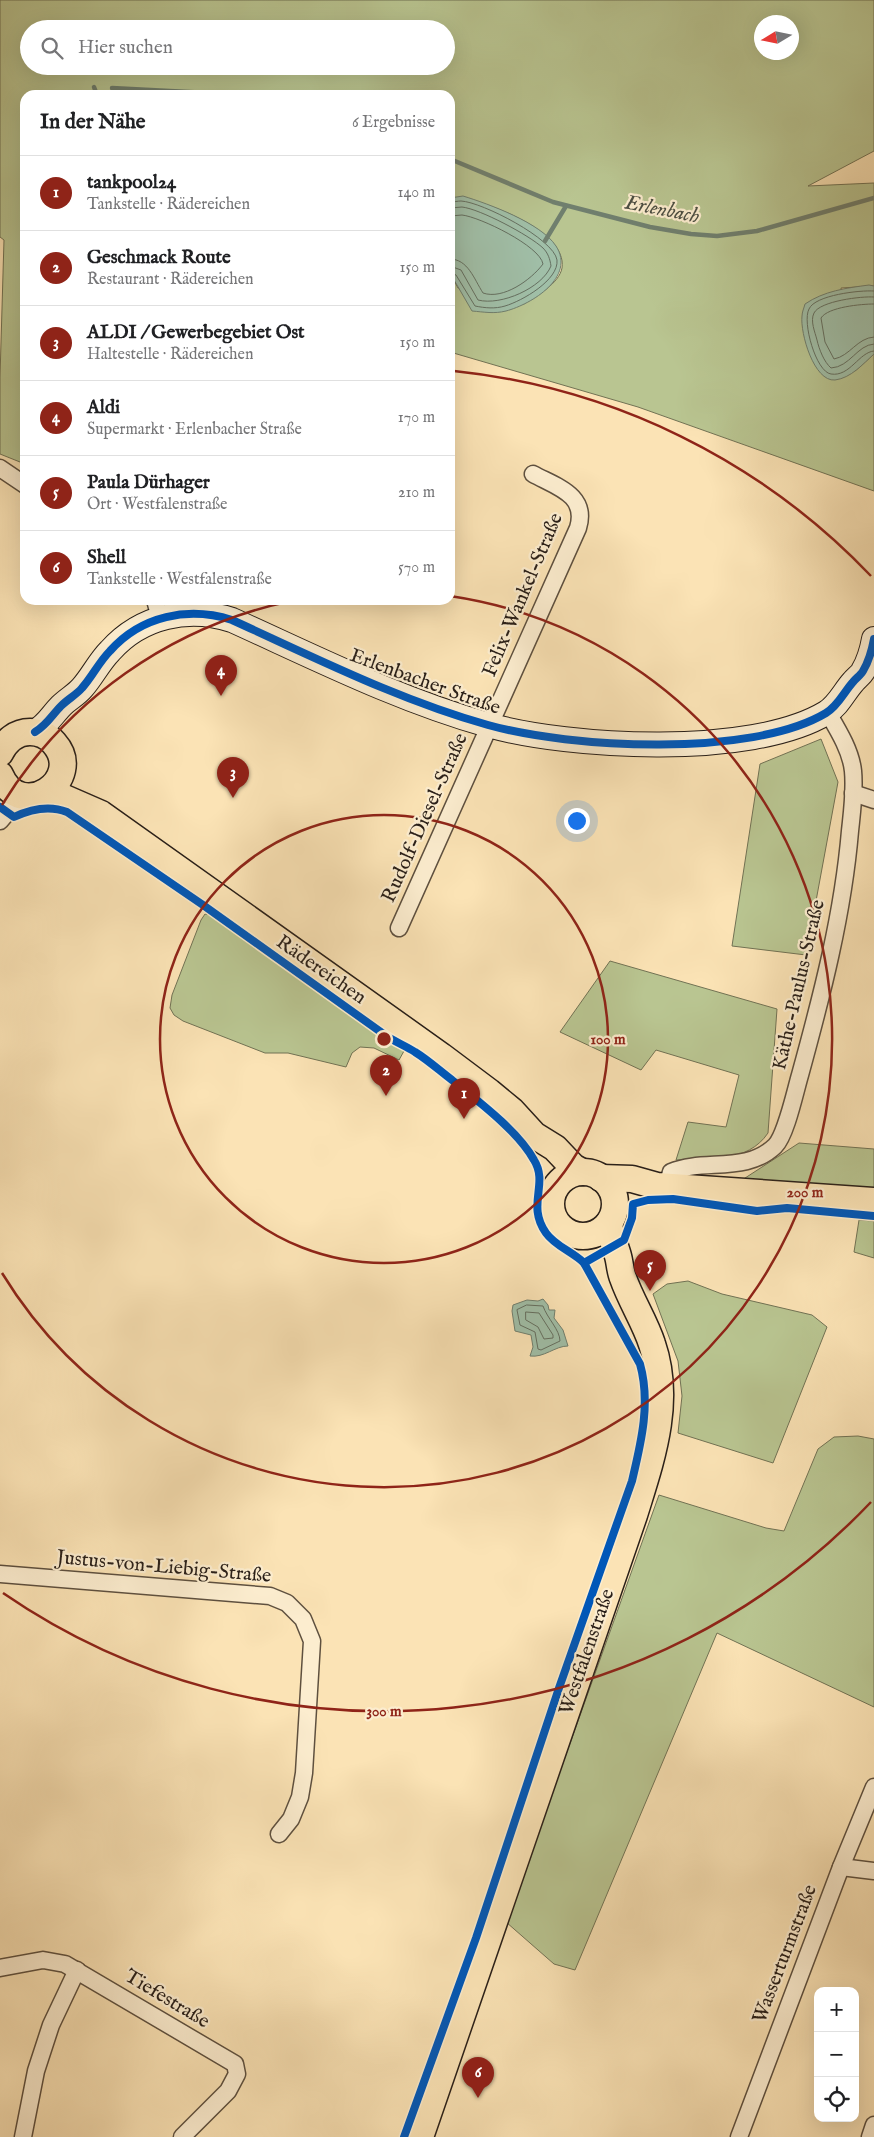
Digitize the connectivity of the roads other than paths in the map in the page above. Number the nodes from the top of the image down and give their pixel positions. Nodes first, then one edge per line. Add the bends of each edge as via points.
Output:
1 (0, 468) edge
2 (533, 474) dead end
3 (20, 482) edge
4 (158, 609) edge
5 (874, 639) edge
6 (81, 690) junction
7 (828, 713) junction
8 (489, 725) junction
9 (13, 738) edge
10 (60, 759) junction
11 (0, 776) edge
12 (0, 790) edge
13 (853, 793) junction
14 (36, 795) junction
15 (874, 800) edge
16 (101, 814) junction
17 (0, 821) edge
18 (399, 928) dead end
19 (534, 1135) junction
20 (592, 1175) junction
21 (662, 1186) junction
22 (556, 1187) junction
23 (874, 1201) edge
24 (612, 1214) junction
25 (583, 1236) junction
26 (622, 1277) junction
27 (0, 1574) edge
28 (874, 1787) edge
29 (279, 1834) dead end
30 (841, 1867) junction
31 (874, 1871) edge
32 (0, 1968) edge
33 (77, 1970) junction
34 (874, 2125) edge
35 (23, 2137) edge
36 (182, 2137) edge
37 (420, 2137) edge
38 (739, 2137) edge
39 (870, 2137) edge

1 - 3 street
2 - 8 street, Felix-Wankel-Straße via 570,494 580,508 581,518
4 - 6 street, Erlenbacher Straße via 117,644
4 - 8 street, Erlenbacher Straße via 206,613 232,620 412,699
5 - 7 street, Erlenbacher Straße via 862,673
6 - 9 street, Erlenbacher Straße via 61,706 44,727
6 - 10 street, Erlenbacher Straße via 63,732
7 - 8 street, Erlenbacher Straße via 761,735 674,744 580,740
7 - 13 street, Käthe-Paulus-Straße via 847,748 853,770
8 - 18 street, Rudolf-Diesel-Straße
9 - 10 main road, Rädereichen via 49,738
10 - 14 main road via 56,783
10 - 16 main road, Rädereichen via 67,777
11 - 12 street
11 - 14 main road, Rädereichen via 11,790
13 - 15 street
13 - 21 street, Käthe-Paulus-Straße via 838,921 810,1037 781,1136 776,1145 750,1160 688,1166 671,1172
14 - 16 main road, Rädereichen via 62,797
14 - 17 street via 17,801
16 - 19 main road, Rädereichen via 441,1056 504,1105
19 - 20 main road, Rädereichen via 555,1148 573,1167
19 - 22 main road, Rädereichen
20 - 21 main road
20 - 22 main road via 566,1177
20 - 24 main road via 611,1189
21 - 23 main road
21 - 24 main road via 621,1198
22 - 25 main road via 551,1203 554,1217 569,1232
24 - 25 main road via 597,1233
24 - 26 main road, Westfalenstraße via 610,1234
25 - 26 main road, Westfalenstraße
26 - 37 main road, Westfalenstraße via 659,1367 661,1410 648,1471
27 - 29 street, Justus-von-Liebig-Straße via 270,1596 287,1603 303,1619 312,1642 312,1663 300,1797 291,1819
28 - 30 street, Wasserturmstraße
30 - 31 street
30 - 38 street, Wasserturmstraße
32 - 33 street, Tiefestraße via 43,1960
33 - 35 street via 50,2025 36,2071
33 - 36 street, Tiefestraße via 235,2064 237,2074 228,2091
34 - 39 street

